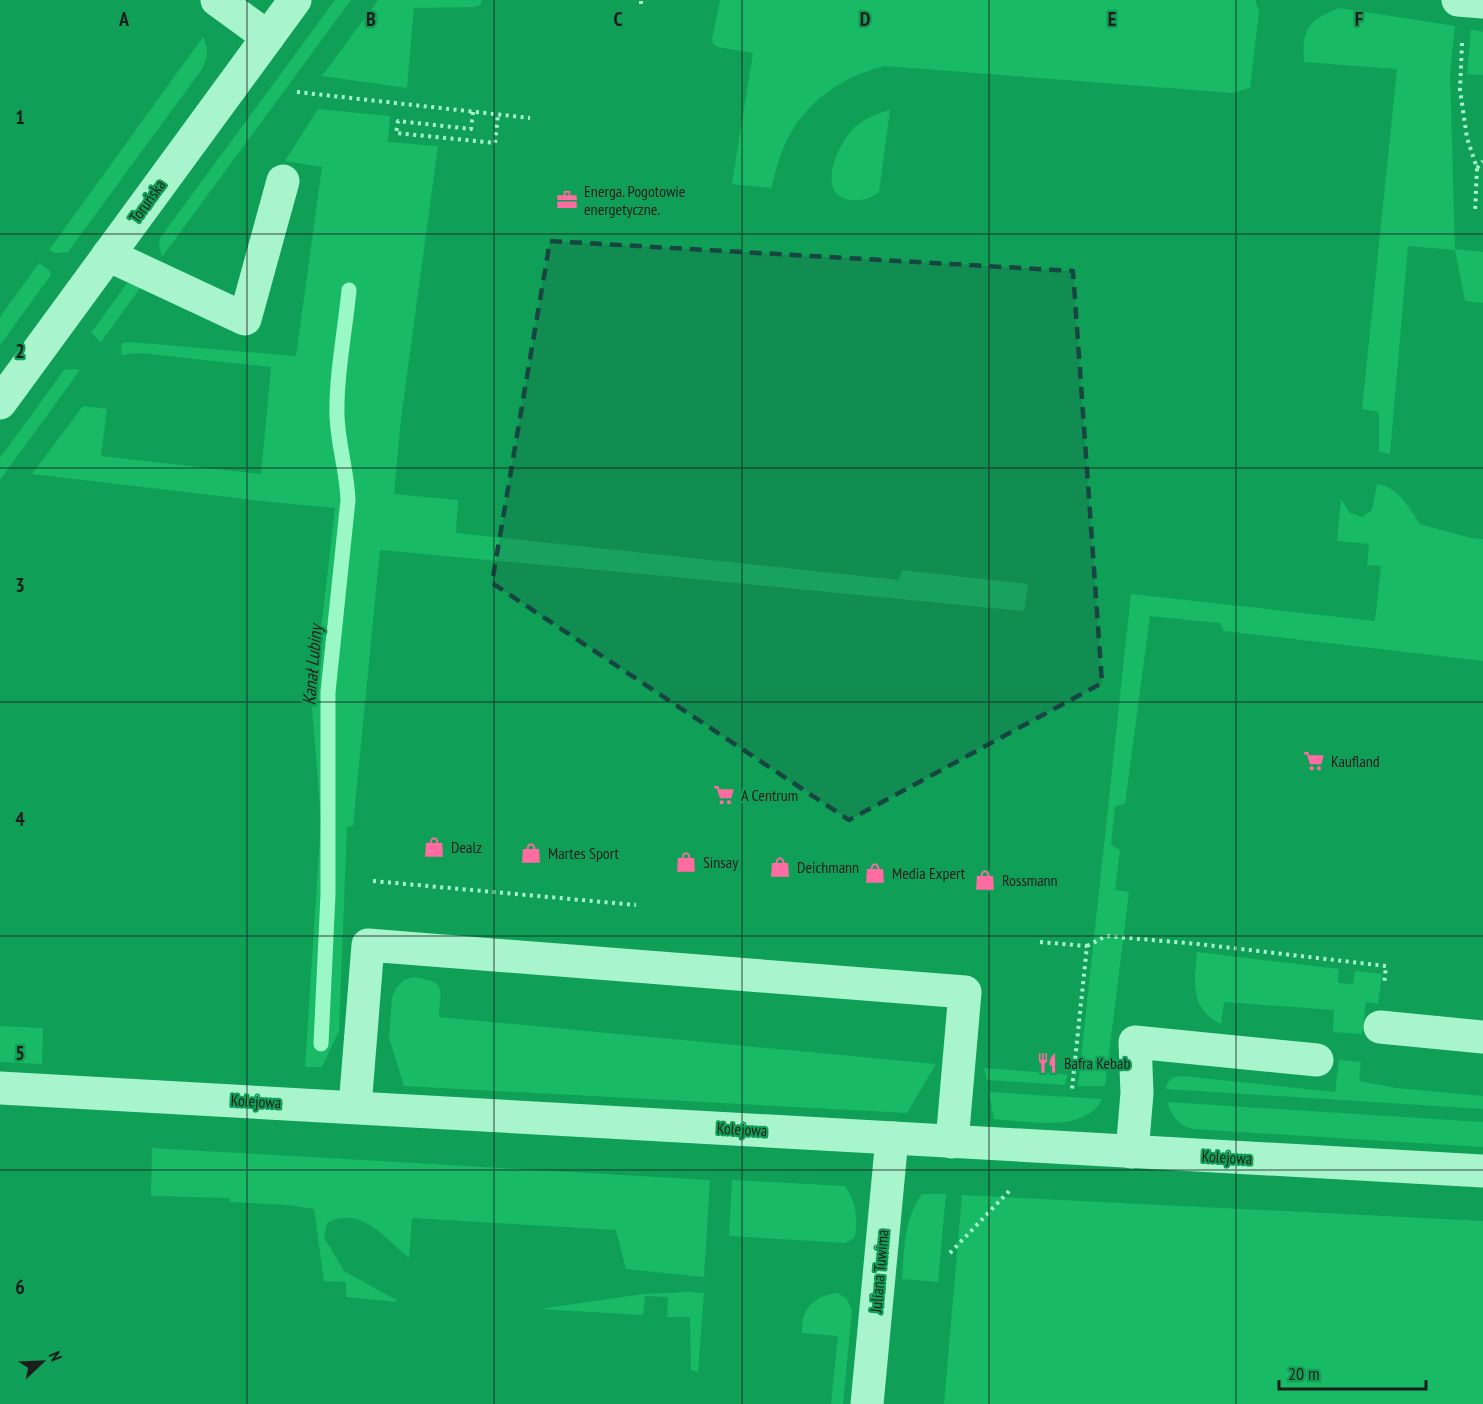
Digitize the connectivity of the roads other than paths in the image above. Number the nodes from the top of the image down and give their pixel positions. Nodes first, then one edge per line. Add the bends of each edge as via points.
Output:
1 (218, 0) edge
2 (295, 0) edge
3 (1458, 0) edge
4 (1483, 2) edge
5 (268, 37) junction
6 (284, 181) dead end
7 (108, 255) junction
8 (0, 403) edge
9 (1380, 1027) road end
10 (1483, 1037) edge
11 (1317, 1060) dead end
12 (0, 1088) edge
13 (355, 1107) junction
14 (892, 1138) junction
15 (952, 1142) junction
16 (1132, 1152) junction
17 (1483, 1171) edge
18 (867, 1404) edge

1 - 5 street
2 - 5 street, Toruńska
3 - 4 street
5 - 7 street, Toruńska
6 - 7 street via 245,319
7 - 8 street, Toruńska
9 - 10 street
11 - 16 street via 1136,1042
12 - 13 street, Kolejowa
13 - 14 street, Kolejowa
13 - 15 street via 368,945 965,992
14 - 15 street, Kolejowa
14 - 18 street, Juliana Tuwima
15 - 16 street, Kolejowa
16 - 17 street, Kolejowa

